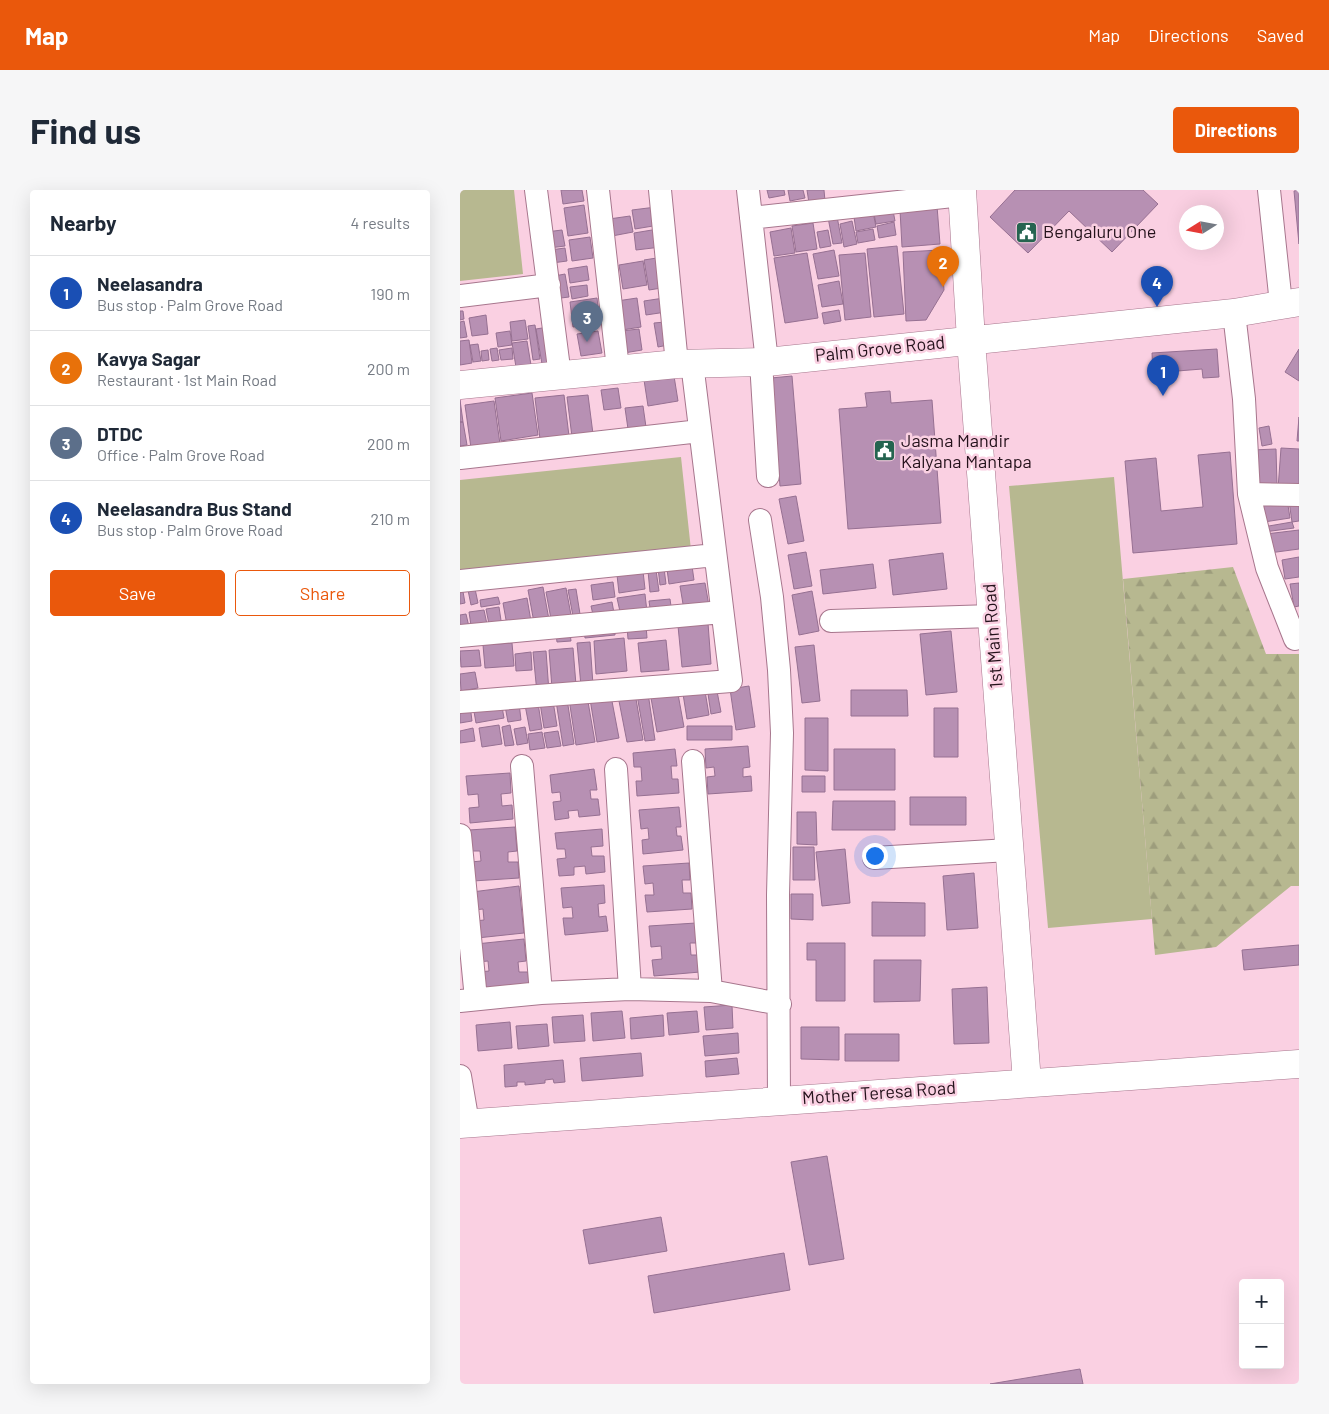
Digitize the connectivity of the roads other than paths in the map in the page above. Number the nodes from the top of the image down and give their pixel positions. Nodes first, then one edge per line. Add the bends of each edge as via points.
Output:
1 (536, 190) edge
2 (598, 190) edge
3 (660, 190) edge
4 (748, 190) edge
5 (1269, 190) edge
6 (962, 192) edge
7 (751, 218) junction
8 (549, 285) junction
9 (460, 296) edge
10 (1290, 303) edge
11 (1234, 313) junction
12 (971, 340) junction
13 (764, 362) junction
14 (684, 363) junction
15 (618, 369) junction
16 (560, 376) junction
17 (460, 385) edge
18 (700, 431) junction
19 (460, 458) edge
20 (768, 476) dead end
21 (1249, 494) junction
22 (1299, 495) edge
23 (760, 520) dead end
24 (715, 555) junction
25 (460, 581) edge
26 (722, 612) junction
27 (992, 616) junction
28 (831, 620) dead end
29 (460, 636) edge
30 (1295, 639) dead end
31 (460, 702) edge
32 (693, 761) dead end
33 (522, 766) dead end
34 (616, 769) dead end
35 (460, 835) edge
36 (1009, 850) junction
37 (874, 858) dead end
38 (630, 988) junction
39 (711, 991) junction
40 (540, 993) junction
41 (468, 1000) edge
42 (780, 1004) junction
43 (1299, 1064) edge
44 (460, 1076) edge
45 (1027, 1082) junction
46 (780, 1101) junction
47 (464, 1124) edge

1 - 8 street
2 - 15 street
3 - 14 street
4 - 7 street
5 - 10 street
6 - 7 street
6 - 12 street, 1st Main Road
7 - 13 street
8 - 9 street
8 - 16 street
10 - 11 street, Palm Grove Road
11 - 12 street, Palm Grove Road
11 - 21 street via 1244,399
12 - 13 street, Palm Grove Road
12 - 27 street, 1st Main Road
13 - 14 street, Palm Grove Road
13 - 20 street
14 - 15 street, Palm Grove Road
14 - 18 street
15 - 16 street, Palm Grove Road
16 - 17 street, Palm Grove Road
18 - 19 street
18 - 24 street
21 - 22 street
21 - 30 street via 1267,568
23 - 42 street via 772,597 782,733 778,895
24 - 25 street
24 - 26 street
26 - 29 street
26 - 31 street via 731,681
27 - 28 street
27 - 36 street, 1st Main Road
32 - 39 street
33 - 40 street
34 - 38 street
35 - 41 street
36 - 37 street
36 - 45 street, 1st Main Road
38 - 39 street
38 - 40 street
39 - 42 street
40 - 41 street
42 - 46 street
43 - 45 street, Mother Teresa Road
44 - 47 street
45 - 46 street, Mother Teresa Road
46 - 47 street, Mother Teresa Road

